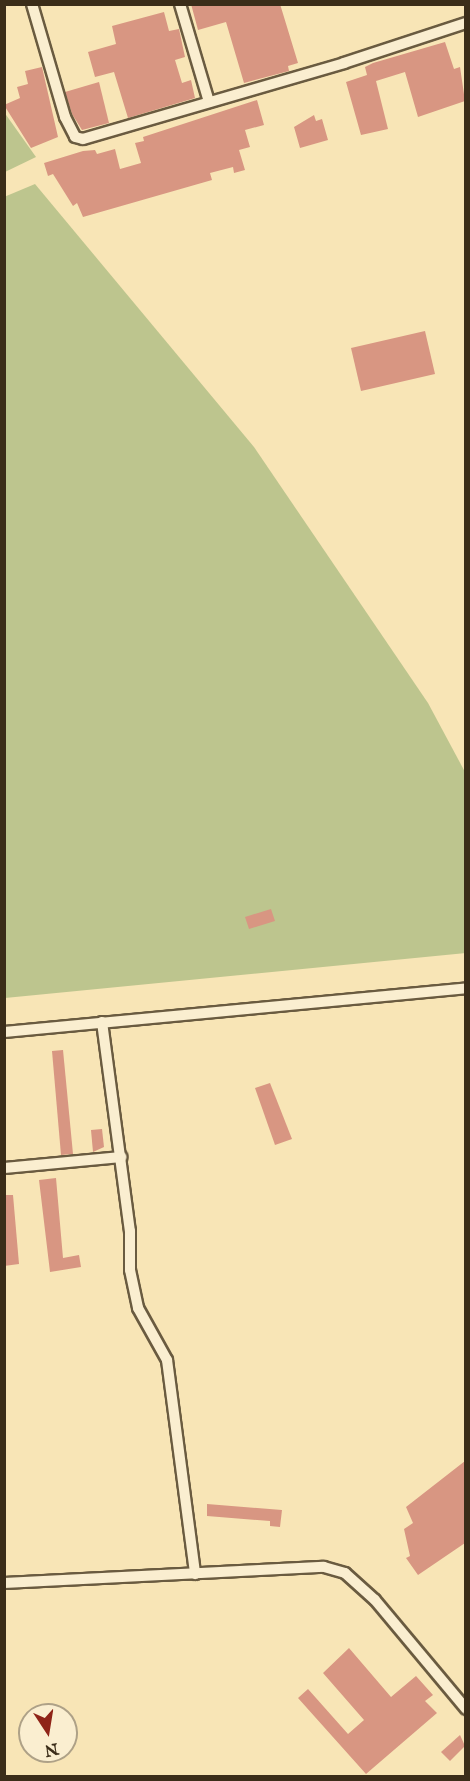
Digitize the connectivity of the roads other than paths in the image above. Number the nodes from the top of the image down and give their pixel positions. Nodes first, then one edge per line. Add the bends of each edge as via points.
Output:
1 (32, 4) edge
2 (180, 4) edge
3 (465, 22) edge
4 (209, 102) junction
5 (465, 988) edge
6 (102, 1022) junction
7 (4, 1032) edge
8 (121, 1157) junction
9 (4, 1168) edge
10 (195, 1574) junction
11 (4, 1583) edge
12 (465, 1709) edge

1 - 4 street via 59,102 75,137 94,137
2 - 4 street
3 - 4 street
5 - 6 street
6 - 7 street
6 - 8 street
8 - 9 street
8 - 10 street via 130,1231 130,1270 138,1308 167,1360
10 - 11 street
10 - 12 street via 324,1567 345,1573 375,1600

